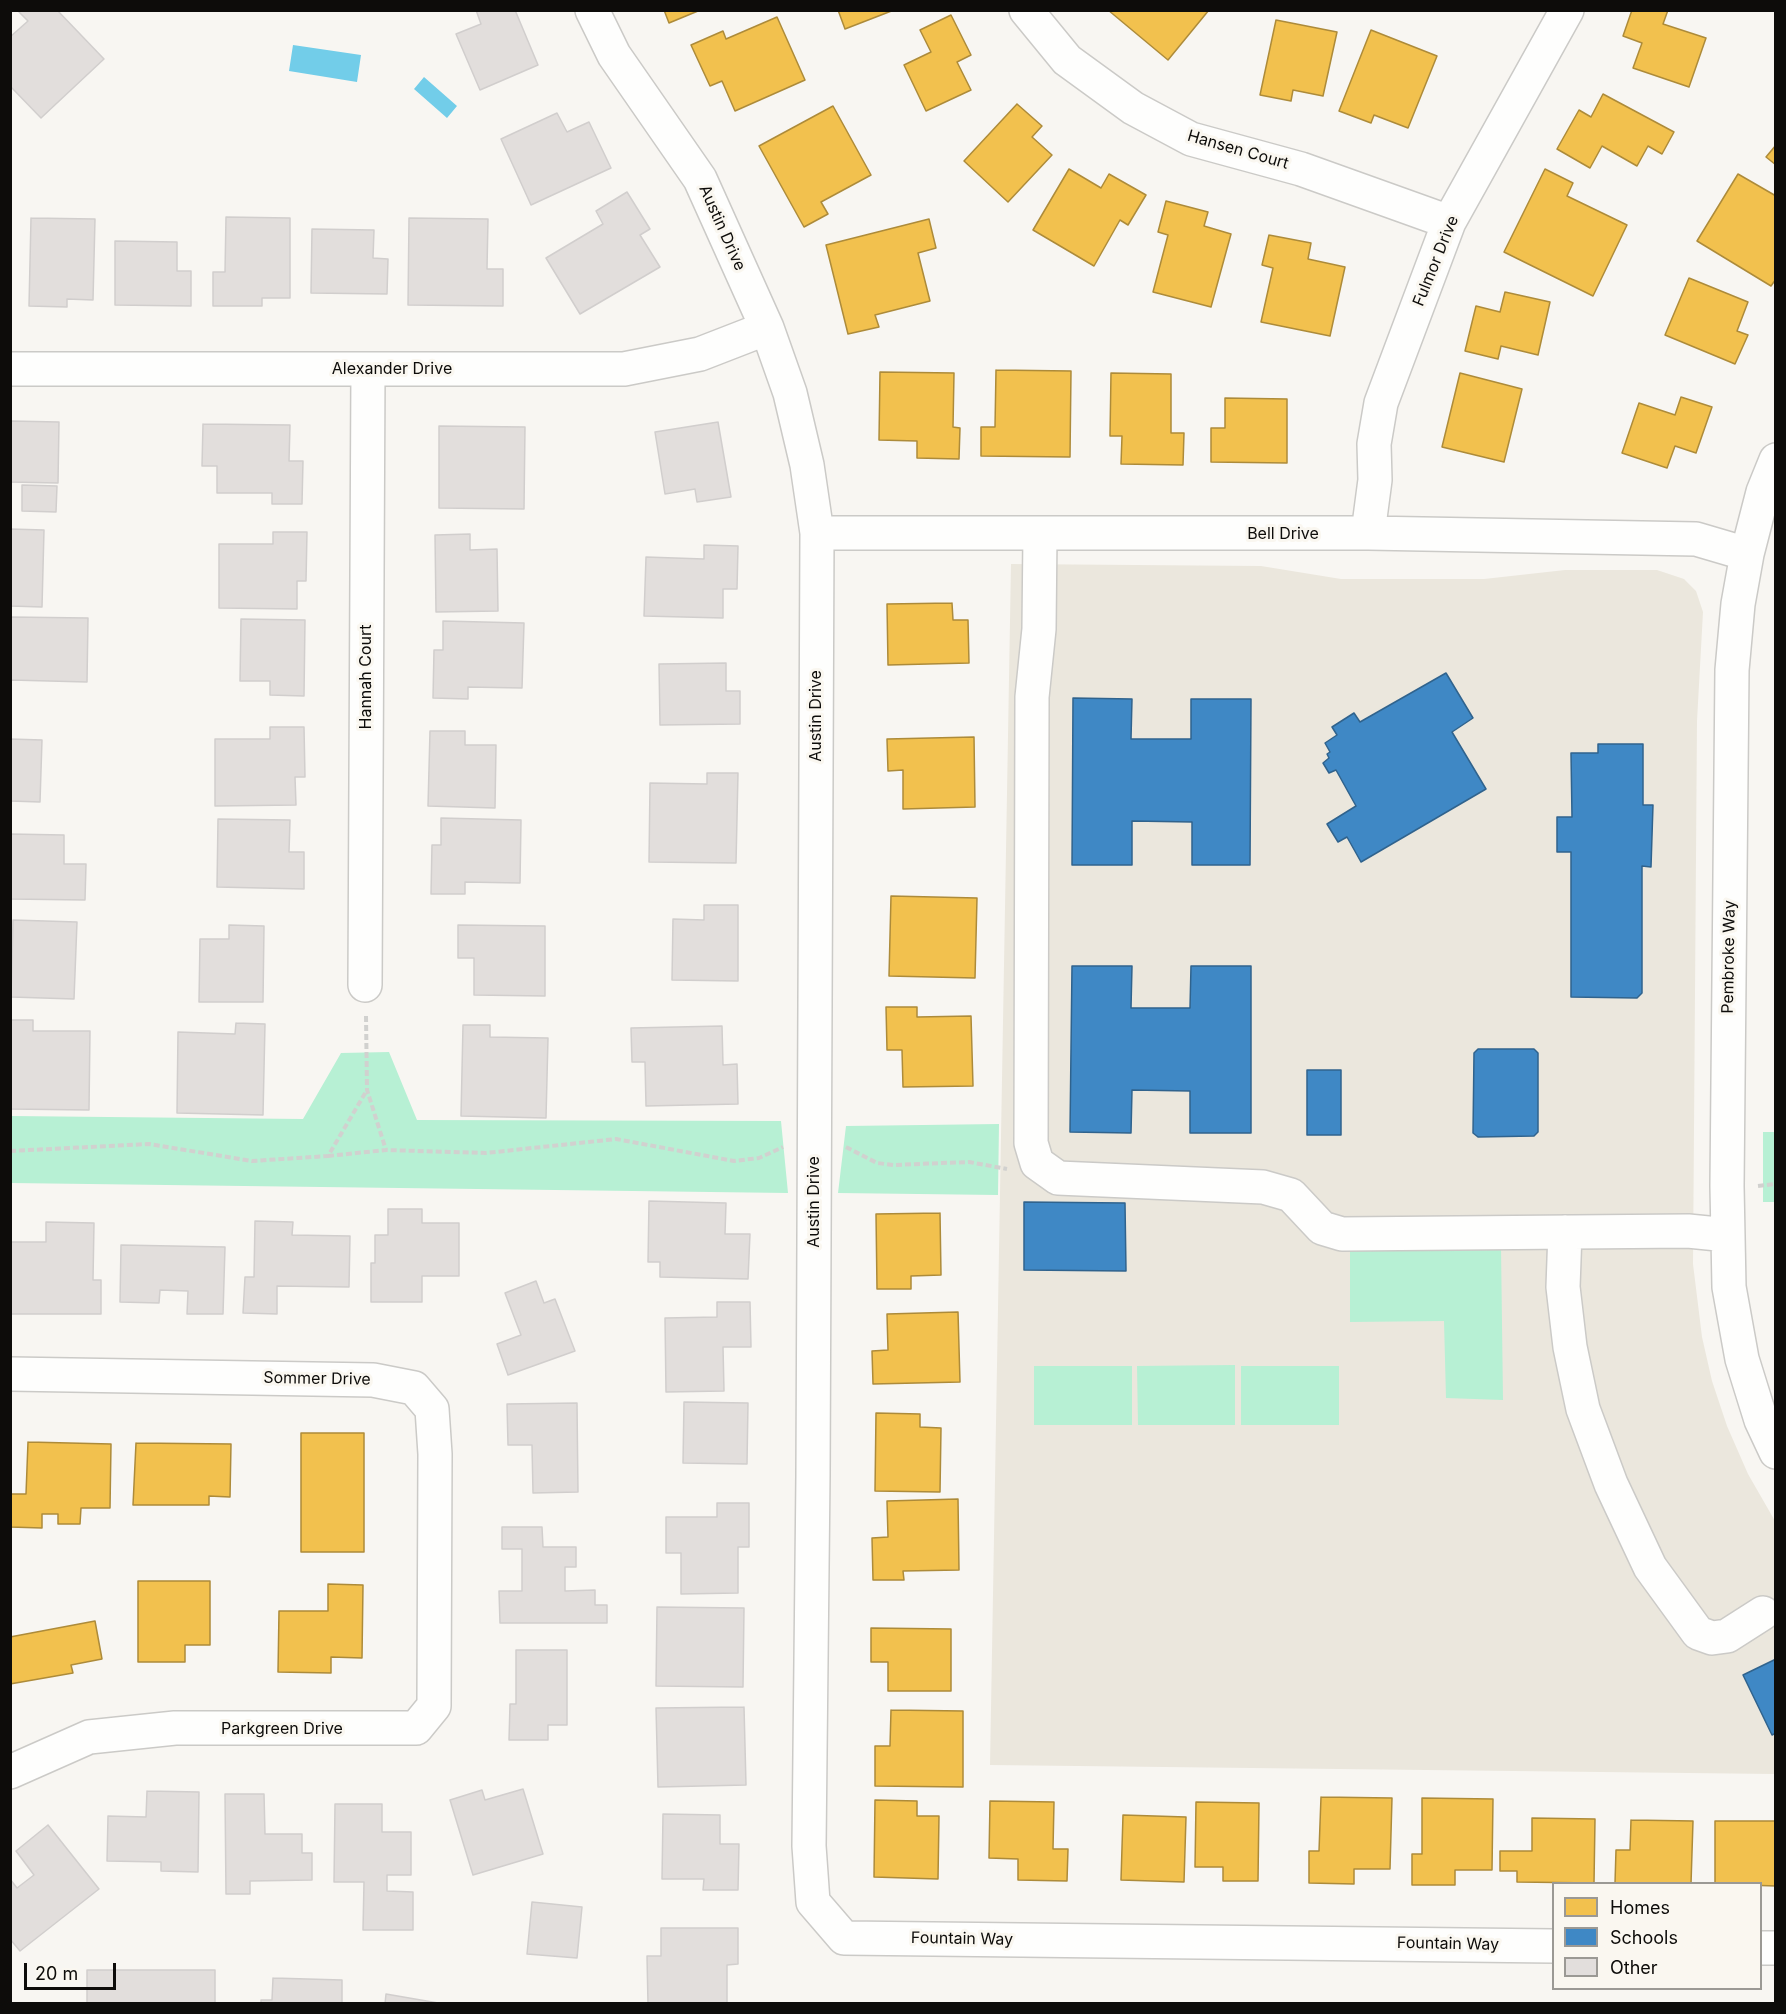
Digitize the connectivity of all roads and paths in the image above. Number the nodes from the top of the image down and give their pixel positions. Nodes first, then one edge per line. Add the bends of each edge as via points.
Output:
1 (592, 10) edge
2 (1026, 10) edge
3 (1566, 10) edge
4 (1449, 222) junction
5 (767, 328) junction
6 (10, 369) edge
7 (368, 369) junction
8 (1776, 460) edge
9 (817, 533) junction
10 (1368, 533) junction
11 (1040, 534) junction
12 (1747, 554) junction
13 (365, 985) joint
14 (367, 1090) junction
15 (845, 1146) dead end
16 (783, 1147) dead end
17 (386, 1150) junction
18 (10, 1151) edge
19 (328, 1156) junction
20 (1008, 1170) dead end
21 (1776, 1184) edge
22 (1764, 1186) dead end
23 (1565, 1232) junction
24 (1728, 1235) junction
25 (10, 1374) edge
26 (1768, 1418) edge
27 (1776, 1452) edge
28 (813, 1475) joint
29 (433, 1589) joint
30 (1763, 1613) dead end
31 (10, 1772) edge
32 (1552, 1946) edge

1 - 5 street, Austin Drive via 614,55 700,179
2 - 4 street, Hansen Court via 1067,60 1133,108 1191,139 1300,169
3 - 4 street, Fulmor Drive
4 - 10 street, Fulmor Drive via 1381,403
5 - 7 street, Alexander Drive via 700,354 624,369
5 - 9 street, Austin Drive via 790,393 807,465
6 - 7 street, Alexander Drive
7 - 13 street, Hannah Court
8 - 12 street, Pembroke Way
9 - 11 street, Bell Drive
9 - 28 street, Austin Drive
10 - 11 street, Bell Drive
10 - 12 street, Bell Drive via 1696,539
11 - 23 street via 1039,629 1032,697 1031,1143 1037,1162 1058,1178 1263,1187 1291,1195 1322,1228 1342,1234
12 - 24 street, Pembroke Way via 1732,670
13 - 14 path
14 - 17 path
14 - 19 path
15 - 20 path via 877,1162 893,1165 969,1162
16 - 17 path via 759,1158 734,1161 616,1139 486,1153
17 - 19 path
18 - 19 path via 149,1144 252,1161
21 - 22 path
23 - 24 street via 1688,1231
23 - 30 street via 1563,1287 1583,1408 1611,1484 1650,1567 1698,1633 1712,1638 1727,1636
24 - 26 street, Pembroke Way via 1729,1287 1742,1359
25 - 29 street, Sommer Drive via 373,1380 414,1388 432,1409
26 - 27 street, Pembroke Way
28 - 32 street, Fountain Way via 809,1846 813,1902 844,1938
29 - 31 street, Parkgreen Drive via 434,1706 416,1728 175,1728 89,1737

